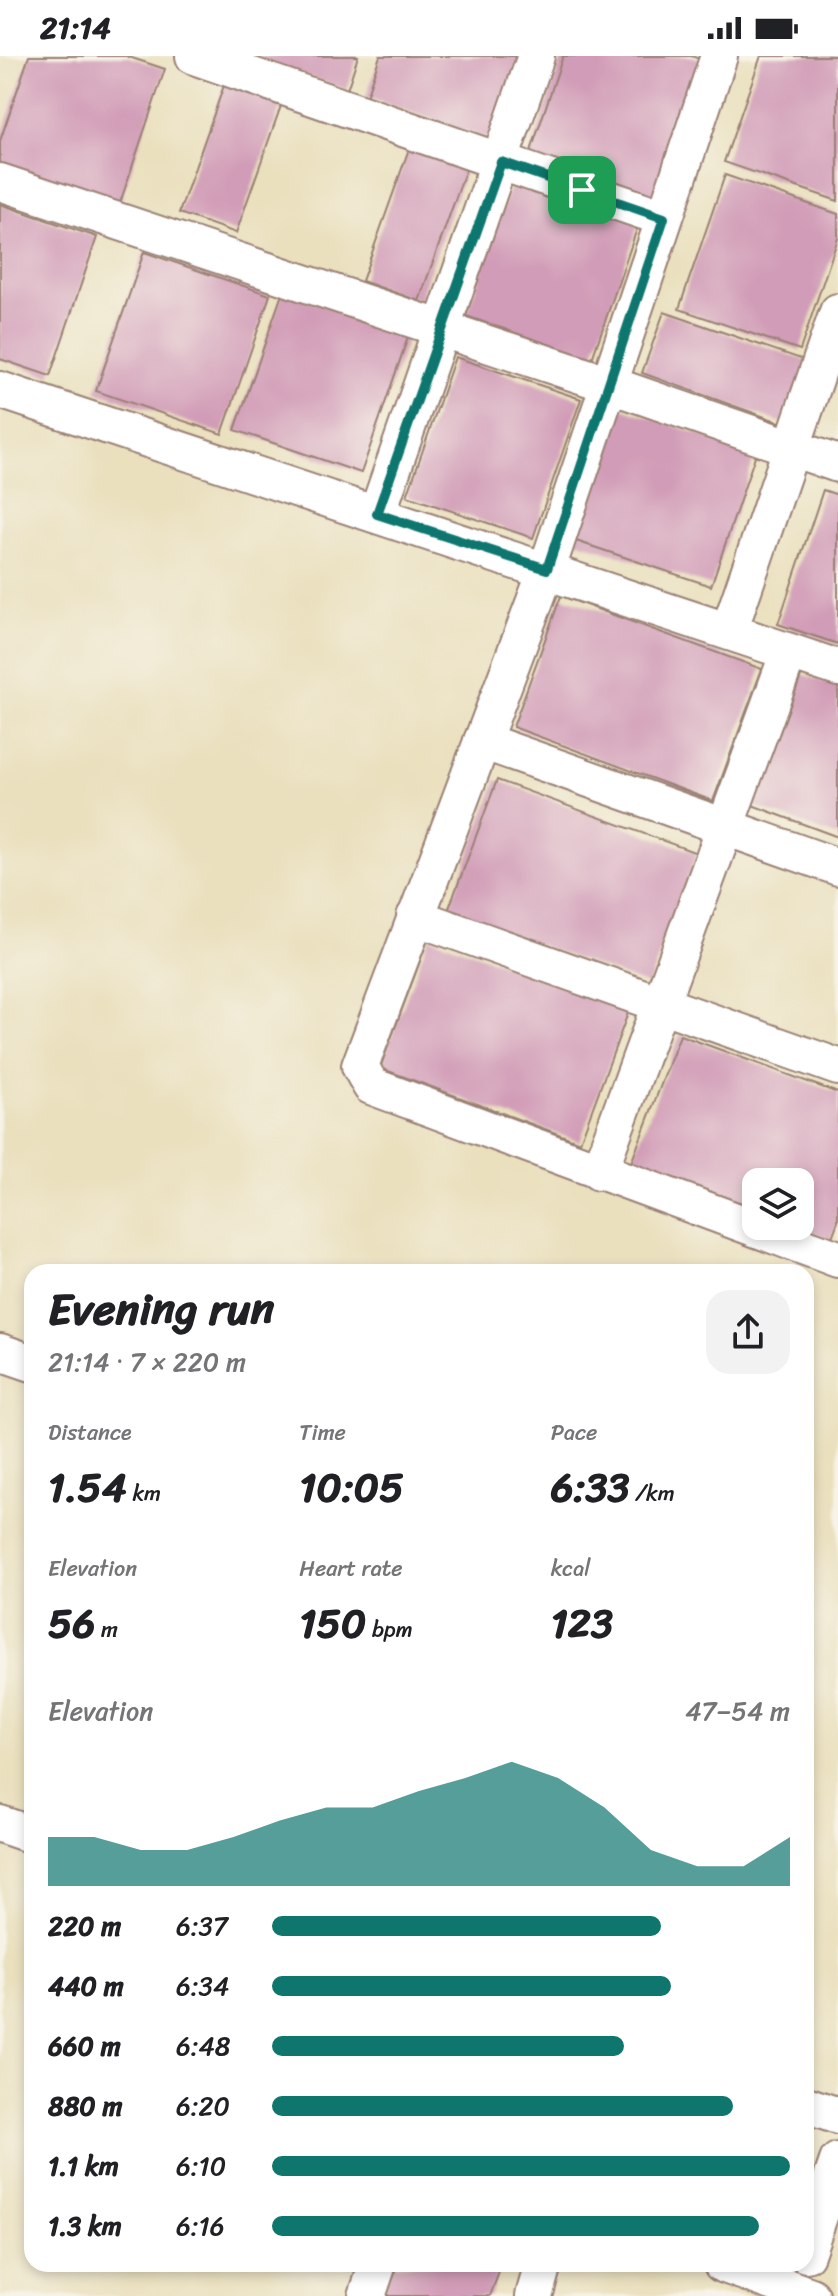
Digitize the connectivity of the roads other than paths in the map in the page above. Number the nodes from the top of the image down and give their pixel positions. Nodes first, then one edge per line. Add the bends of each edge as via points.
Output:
1 (194, 56) edge
2 (536, 56) edge
3 (719, 56) edge
4 (501, 162) junction
5 (0, 182) edge
6 (664, 218) junction
7 (838, 312) edge
8 (442, 330) junction
9 (608, 384) junction
10 (0, 390) edge
11 (789, 446) junction
12 (838, 464) edge
13 (377, 514) junction
14 (547, 569) junction
15 (729, 631) junction
16 (789, 652) junction
17 (838, 668) edge
18 (482, 741) junction
19 (725, 828) junction
20 (838, 867) edge
21 (415, 917) junction
22 (661, 1004) junction
23 (838, 1067) edge
24 (599, 1172) junction
25 (838, 1259) edge
26 (0, 1352) edge
27 (24, 1360) edge
28 (0, 1824) edge
29 (24, 1832) edge
30 (814, 2108) edge
31 (838, 2116) edge
32 (838, 2161) edge
33 (814, 2231) edge
34 (375, 2272) edge
35 (541, 2272) edge
36 (750, 2272) edge
37 (800, 2286) edge
38 (367, 2296) edge
39 (534, 2296) edge

1 - 4 street
2 - 4 street
3 - 6 street
4 - 6 street
4 - 8 street
5 - 8 street
6 - 9 street
7 - 11 street
8 - 9 street
8 - 13 street
9 - 11 street
9 - 14 street
10 - 13 street
11 - 12 street
11 - 15 street
13 - 14 street
14 - 15 street
14 - 18 street
15 - 16 street
16 - 17 street
16 - 19 street
18 - 19 street
18 - 21 street
19 - 20 street
19 - 22 street
21 - 22 street
21 - 24 street via 363,1054 363,1076 371,1086
22 - 23 street
22 - 24 street
24 - 25 street
26 - 27 street
28 - 29 street
30 - 31 street
32 - 33 street
34 - 38 street
35 - 39 street
36 - 37 street

